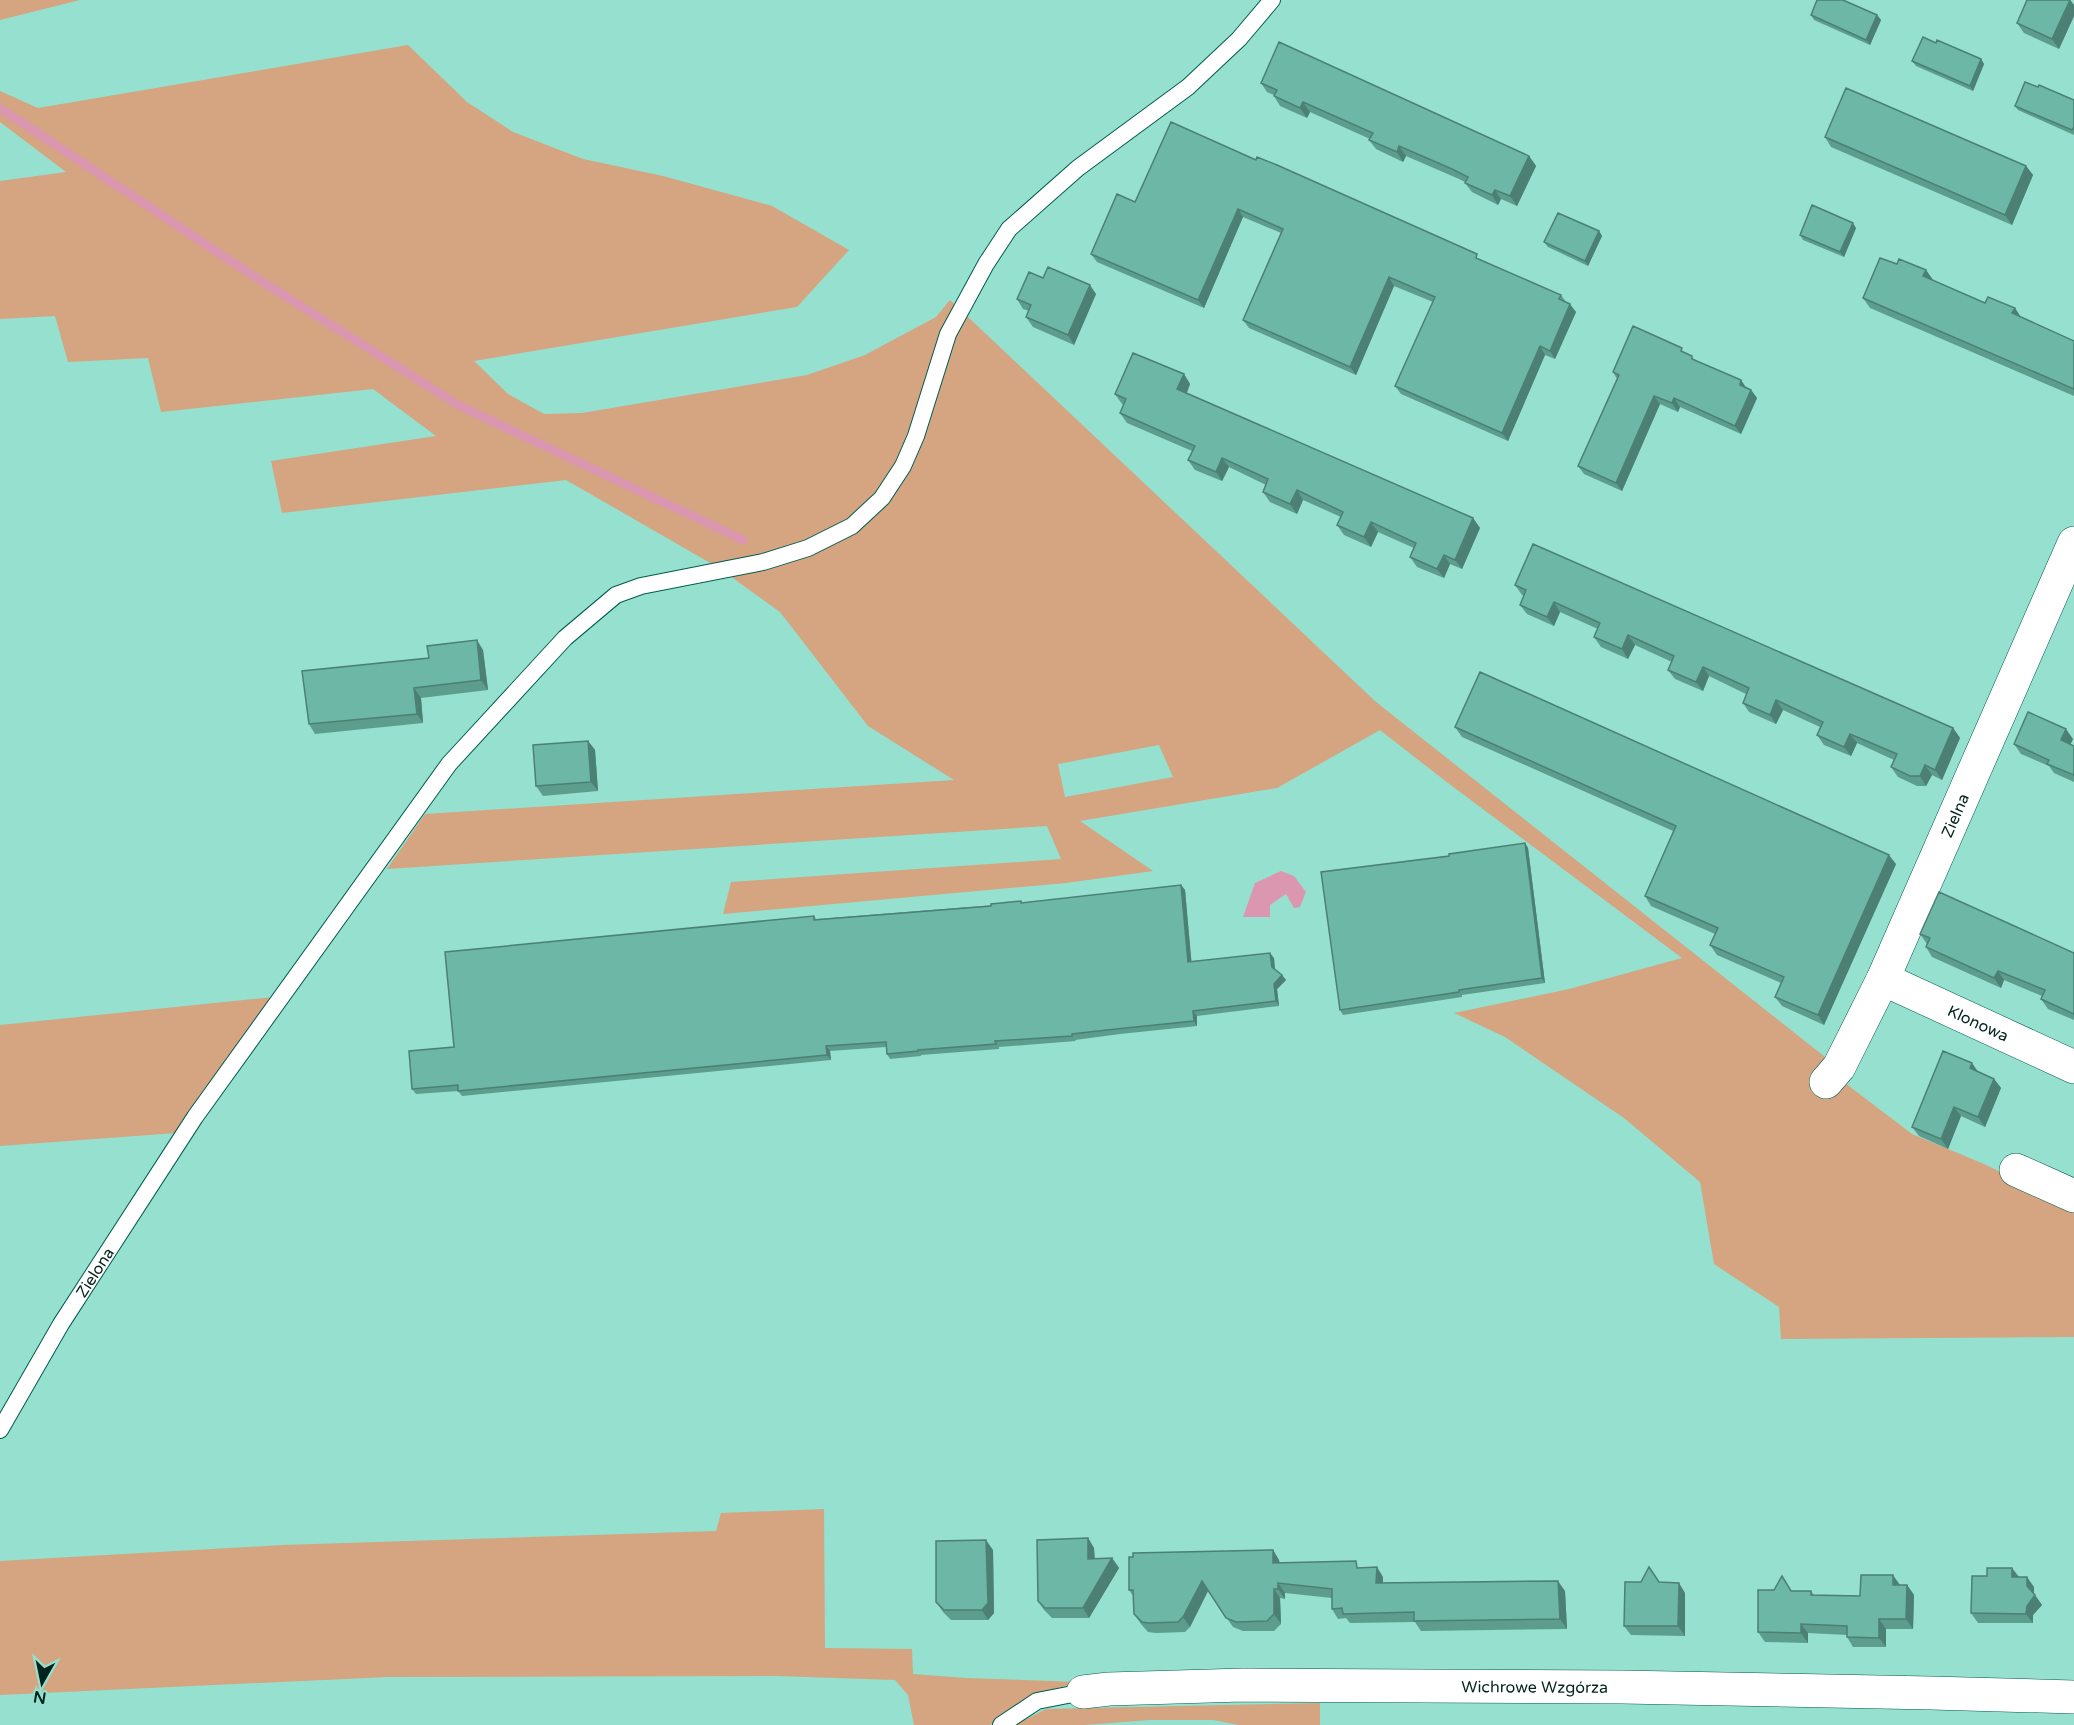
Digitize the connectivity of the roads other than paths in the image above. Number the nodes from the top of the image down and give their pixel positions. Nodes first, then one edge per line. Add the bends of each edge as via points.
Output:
1 (1272, 0) edge
2 (2074, 543) edge
3 (1883, 979) junction
4 (2074, 1067) edge
5 (1826, 1082) dead end
6 (2016, 1170) dead end
7 (2074, 1196) edge
8 (0, 1430) edge
9 (1083, 1692) joint
10 (2074, 1697) edge
11 (1001, 1725) edge

1 - 8 lane, Zielona via 1239,39 1188,87 1078,168 1009,229 948,334 903,466 882,498 852,526 808,548 764,562 641,586 616,595 565,638 449,764 195,1117 61,1324
2 - 3 street, Zielna
3 - 4 street, Klonowa
3 - 5 street, Zielna via 1839,1067
6 - 7 street
9 - 10 street, Wichrowe Wzgórza via 1254,1685 1622,1687
9 - 11 lane, Wichrowe Wzgórza via 1037,1701

